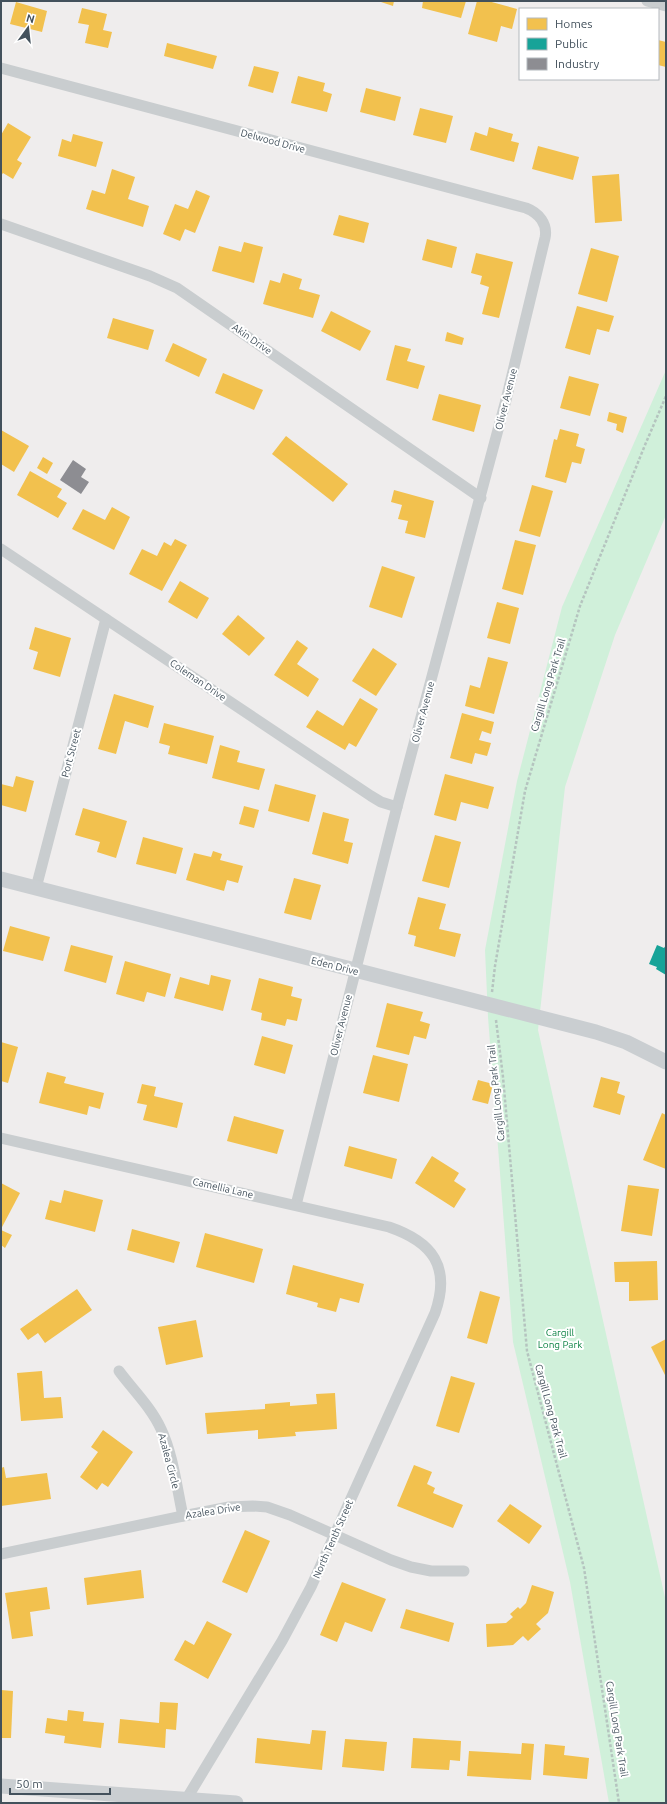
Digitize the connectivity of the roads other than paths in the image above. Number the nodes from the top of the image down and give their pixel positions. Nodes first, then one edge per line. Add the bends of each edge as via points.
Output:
1 (647, 1) edge
2 (666, 6) edge
3 (1, 68) edge
4 (542, 219) joint
5 (1, 224) edge
6 (480, 498) junction
7 (1, 549) edge
8 (106, 619) junction
9 (397, 807) junction
10 (1, 879) edge
11 (36, 888) junction
12 (354, 970) junction
13 (666, 1062) edge
14 (1, 1138) edge
15 (296, 1205) junction
16 (436, 1259) joint
17 (118, 1371) dead end
18 (183, 1516) junction
19 (334, 1535) junction
20 (1, 1554) edge
21 (464, 1571) dead end
22 (1, 1786) edge
23 (185, 1801) edge
24 (236, 1803) edge

1 - 2 street
3 - 4 street, Delwood Drive via 526,208
4 - 6 street, Oliver Avenue via 546,229 545,238
5 - 6 street, Akin Drive via 150,276 177,288
6 - 9 street, Oliver Avenue
7 - 8 street, Coleman Drive
8 - 9 street, Coleman Drive via 371,796
8 - 11 street, Port Street
9 - 12 street, Oliver Avenue
10 - 11 street, Eden Drive
11 - 12 street, Eden Drive
12 - 13 street, Eden Drive via 596,1032 626,1042
12 - 15 street, Oliver Avenue
14 - 15 street, Camellia Lane
15 - 16 street, Camellia Lane via 399,1230 422,1243
16 - 19 street, North Tenth Street via 441,1278 435,1314
17 - 18 street, Azalea Circle via 161,1428
18 - 19 street, Azalea Drive via 229,1507 260,1506 280,1511
18 - 20 street, Azalea Drive
19 - 21 street, Azalea Drive via 411,1567 432,1571
19 - 23 street, North Tenth Street via 311,1587 282,1641
22 - 23 street
23 - 24 street

